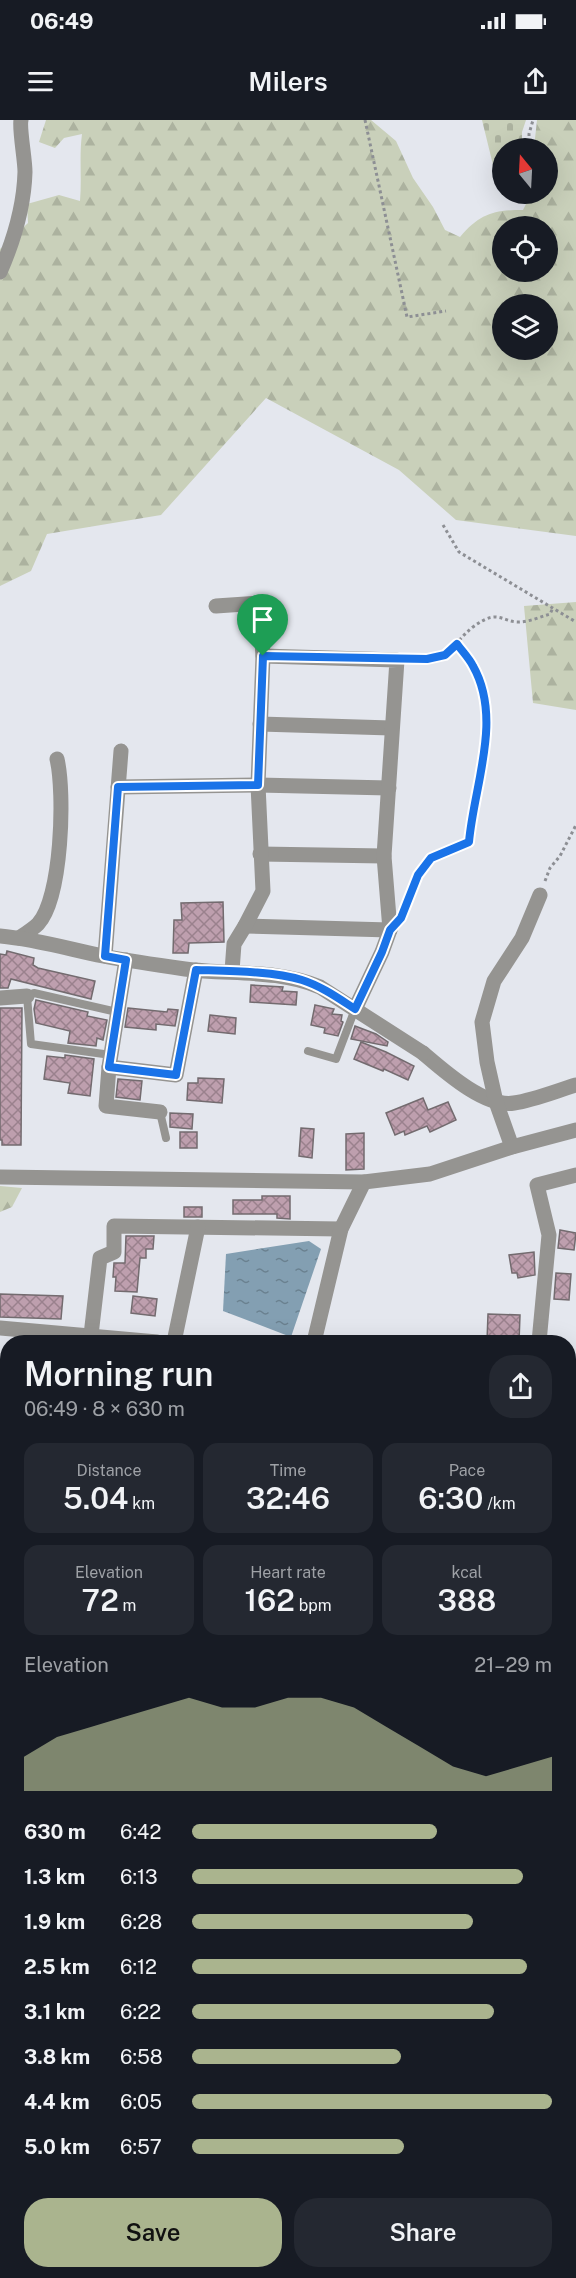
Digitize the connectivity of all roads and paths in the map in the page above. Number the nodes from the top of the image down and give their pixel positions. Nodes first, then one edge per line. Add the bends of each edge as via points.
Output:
1 (365, 120) edge
2 (533, 120) edge
3 (17, 121) edge
4 (529, 138) edge
5 (17, 227) junction
6 (0, 230) edge
7 (0, 272) edge
8 (446, 311) dead end
9 (443, 525) dead end
10 (216, 606) dead end
11 (553, 608) junction
12 (576, 622) edge
13 (457, 644) junction
14 (263, 656) junction
15 (397, 660) junction
16 (260, 724) junction
17 (391, 728) junction
18 (121, 751) dead end
19 (57, 759) dead end
20 (258, 785) junction
21 (118, 787) junction
22 (389, 788) junction
23 (576, 825) edge
24 (260, 854) junction
25 (384, 856) junction
26 (540, 895) joint
27 (246, 926) junction
28 (390, 930) junction
29 (0, 936) edge
30 (19, 938) junction
31 (105, 956) junction
32 (126, 960) junction
33 (196, 970) junction
34 (232, 971) junction
35 (27, 996) junction
36 (0, 998) edge
37 (355, 1009) junction
38 (117, 1012) junction
39 (308, 1052) dead end
40 (110, 1061) junction
41 (576, 1085) edge
42 (496, 1102) junction
43 (160, 1112) joint
44 (576, 1130) edge
45 (166, 1138) dead end
46 (512, 1147) junction
47 (576, 1175) edge
48 (0, 1177) edge
49 (364, 1182) junction
50 (198, 1227) junction
51 (341, 1229) junction
52 (0, 1328) edge
53 (91, 1335) joint
54 (175, 1335) edge
55 (316, 1335) edge
56 (539, 1335) edge

1 - 8 path via 407,317
2 - 4 path
3 - 5 street via 24,143 25,171
5 - 6 street
5 - 7 street
9 - 11 path via 459,552
10 - 14 street via 259,603
11 - 12 path
11 - 13 path via 550,614 516,622 498,616 488,618
13 - 15 path via 445,655
13 - 28 path via 474,667 487,713 469,842 431,858 418,875 401,918
14 - 15 street
14 - 16 street
15 - 17 street
16 - 17 street
16 - 20 street
17 - 22 street
18 - 21 street
19 - 30 street via 62,810 50,902 39,924
20 - 21 street
20 - 22 street
20 - 24 street
21 - 31 street
22 - 25 street
23 - 26 path via 550,868
24 - 25 street
24 - 27 street via 262,891
25 - 28 street
26 - 42 street via 522,938 494,981 482,1022
27 - 28 street
27 - 34 street via 234,944
28 - 37 street
29 - 30 street
30 - 31 street
31 - 32 street
32 - 33 street
32 - 38 street
33 - 34 street
33 - 40 street via 176,1075
34 - 37 street via 301,979
35 - 36 street
35 - 38 lane via 34,993
35 - 40 lane via 31,1044
37 - 39 lane via 336,1059
37 - 42 street via 423,1053 455,1081
38 - 40 street
40 - 43 street via 106,1106
41 - 42 street via 512,1104
42 - 46 street
43 - 45 lane
44 - 46 street
46 - 49 street via 430,1174
47 - 56 street via 537,1185 549,1235
48 - 49 street
49 - 51 street
50 - 51 street
50 - 53 street via 114,1226 114,1252 99,1258
50 - 54 street
51 - 55 street
52 - 53 street

